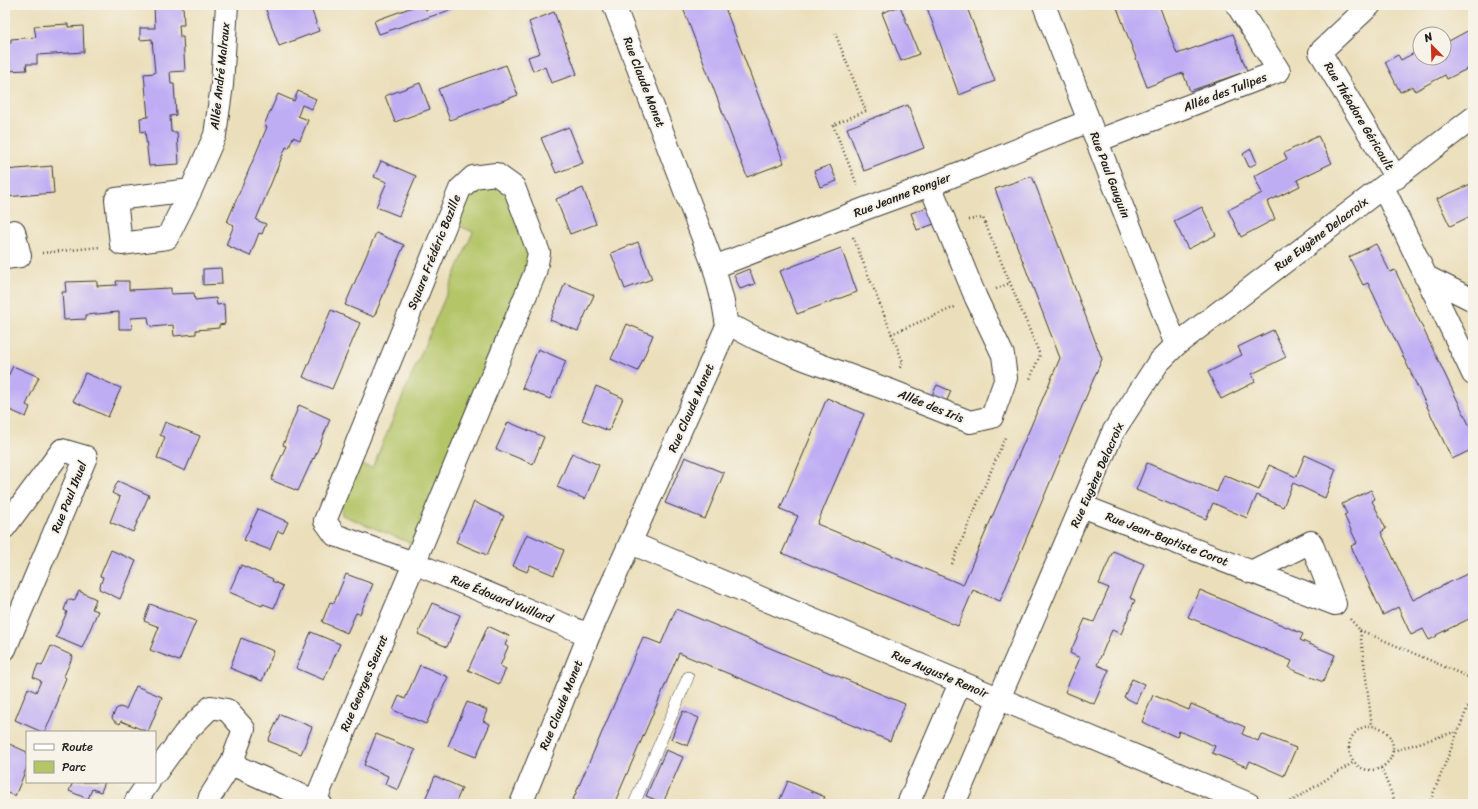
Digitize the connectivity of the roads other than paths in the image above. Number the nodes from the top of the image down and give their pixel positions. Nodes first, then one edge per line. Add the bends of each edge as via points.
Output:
1 (227, 5) edge
2 (1044, 5) edge
3 (1236, 5) edge
4 (1370, 5) edge
5 (621, 7) edge
6 (1473, 118) edge
7 (1093, 131) junction
8 (1389, 183) junction
9 (930, 185) junction
10 (191, 190) junction
11 (5, 237) edge
12 (12, 257) edge
13 (714, 268) junction
14 (1425, 276) junction
15 (1473, 300) edge
16 (727, 326) junction
17 (1176, 345) junction
18 (1473, 374) edge
19 (1082, 506) junction
20 (5, 528) edge
21 (631, 543) junction
22 (414, 563) junction
23 (1251, 572) junction
24 (589, 635) junction
25 (5, 649) edge
26 (688, 677) dead end
27 (960, 683) junction
28 (999, 699) junction
29 (231, 764) junction
30 (156, 773) edge
31 (148, 783) edge
32 (317, 803) edge
33 (135, 804) edge
34 (208, 804) edge
35 (521, 804) edge
36 (634, 804) edge
37 (908, 804) edge
38 (954, 804) edge
39 (1249, 804) edge

1 - 10 street, Allée André Malraux via 222,85 215,135
2 - 7 street, Rue Paul Gauguin
3 - 7 street, Allée des Tulipes via 1279,71
4 - 8 street, Rue Théodore Géricault via 1320,52
5 - 13 street, Rue Claude Monet via 638,69
6 - 8 street, Rue Eugène Delacroix
7 - 9 street, Rue Jeanne Rongier
7 - 17 street, Rue Paul Gauguin
8 - 14 street
8 - 17 street, Rue Eugène Delacroix
9 - 13 street, Rue Jeanne Rongier
9 - 16 street, Allée des Iris via 976,298 1003,355 1006,378 992,417 970,422 804,359
10 - 10 street, Allée André Malraux via 116,199 121,244 167,238
11 - 12 street via 14,231
13 - 16 street, Rue Claude Monet via 724,302
14 - 15 street
14 - 18 street
16 - 21 street, Rue Claude Monet
17 - 19 street, Rue Eugène Delacroix via 1158,363 1113,432
19 - 23 street, Rue Jean-Baptiste Corot
19 - 28 street, Rue Eugène Delacroix
20 - 25 street, Rue Paul Ihuel via 62,450 86,457
21 - 24 street, Rue Claude Monet
21 - 27 street, Rue Auguste Renoir
22 - 22 street, Square Frédéric Bazille via 535,273 539,252 514,187 496,174 473,178 460,189 324,521 335,535
22 - 24 street, Rue Édouard Vuillard
22 - 32 street, Rue Georges Seurat
23 - 23 street, Rue Jean-Baptiste Corot via 1335,604 1311,542
24 - 35 street, Rue Claude Monet
26 - 36 lane
27 - 28 street, Rue Auguste Renoir
27 - 37 street
28 - 38 street, Rue Eugène Delacroix
28 - 39 street, Rue Auguste Renoir
29 - 30 street via 244,729 227,710 211,706 184,734
29 - 32 street
29 - 34 street
31 - 33 street

